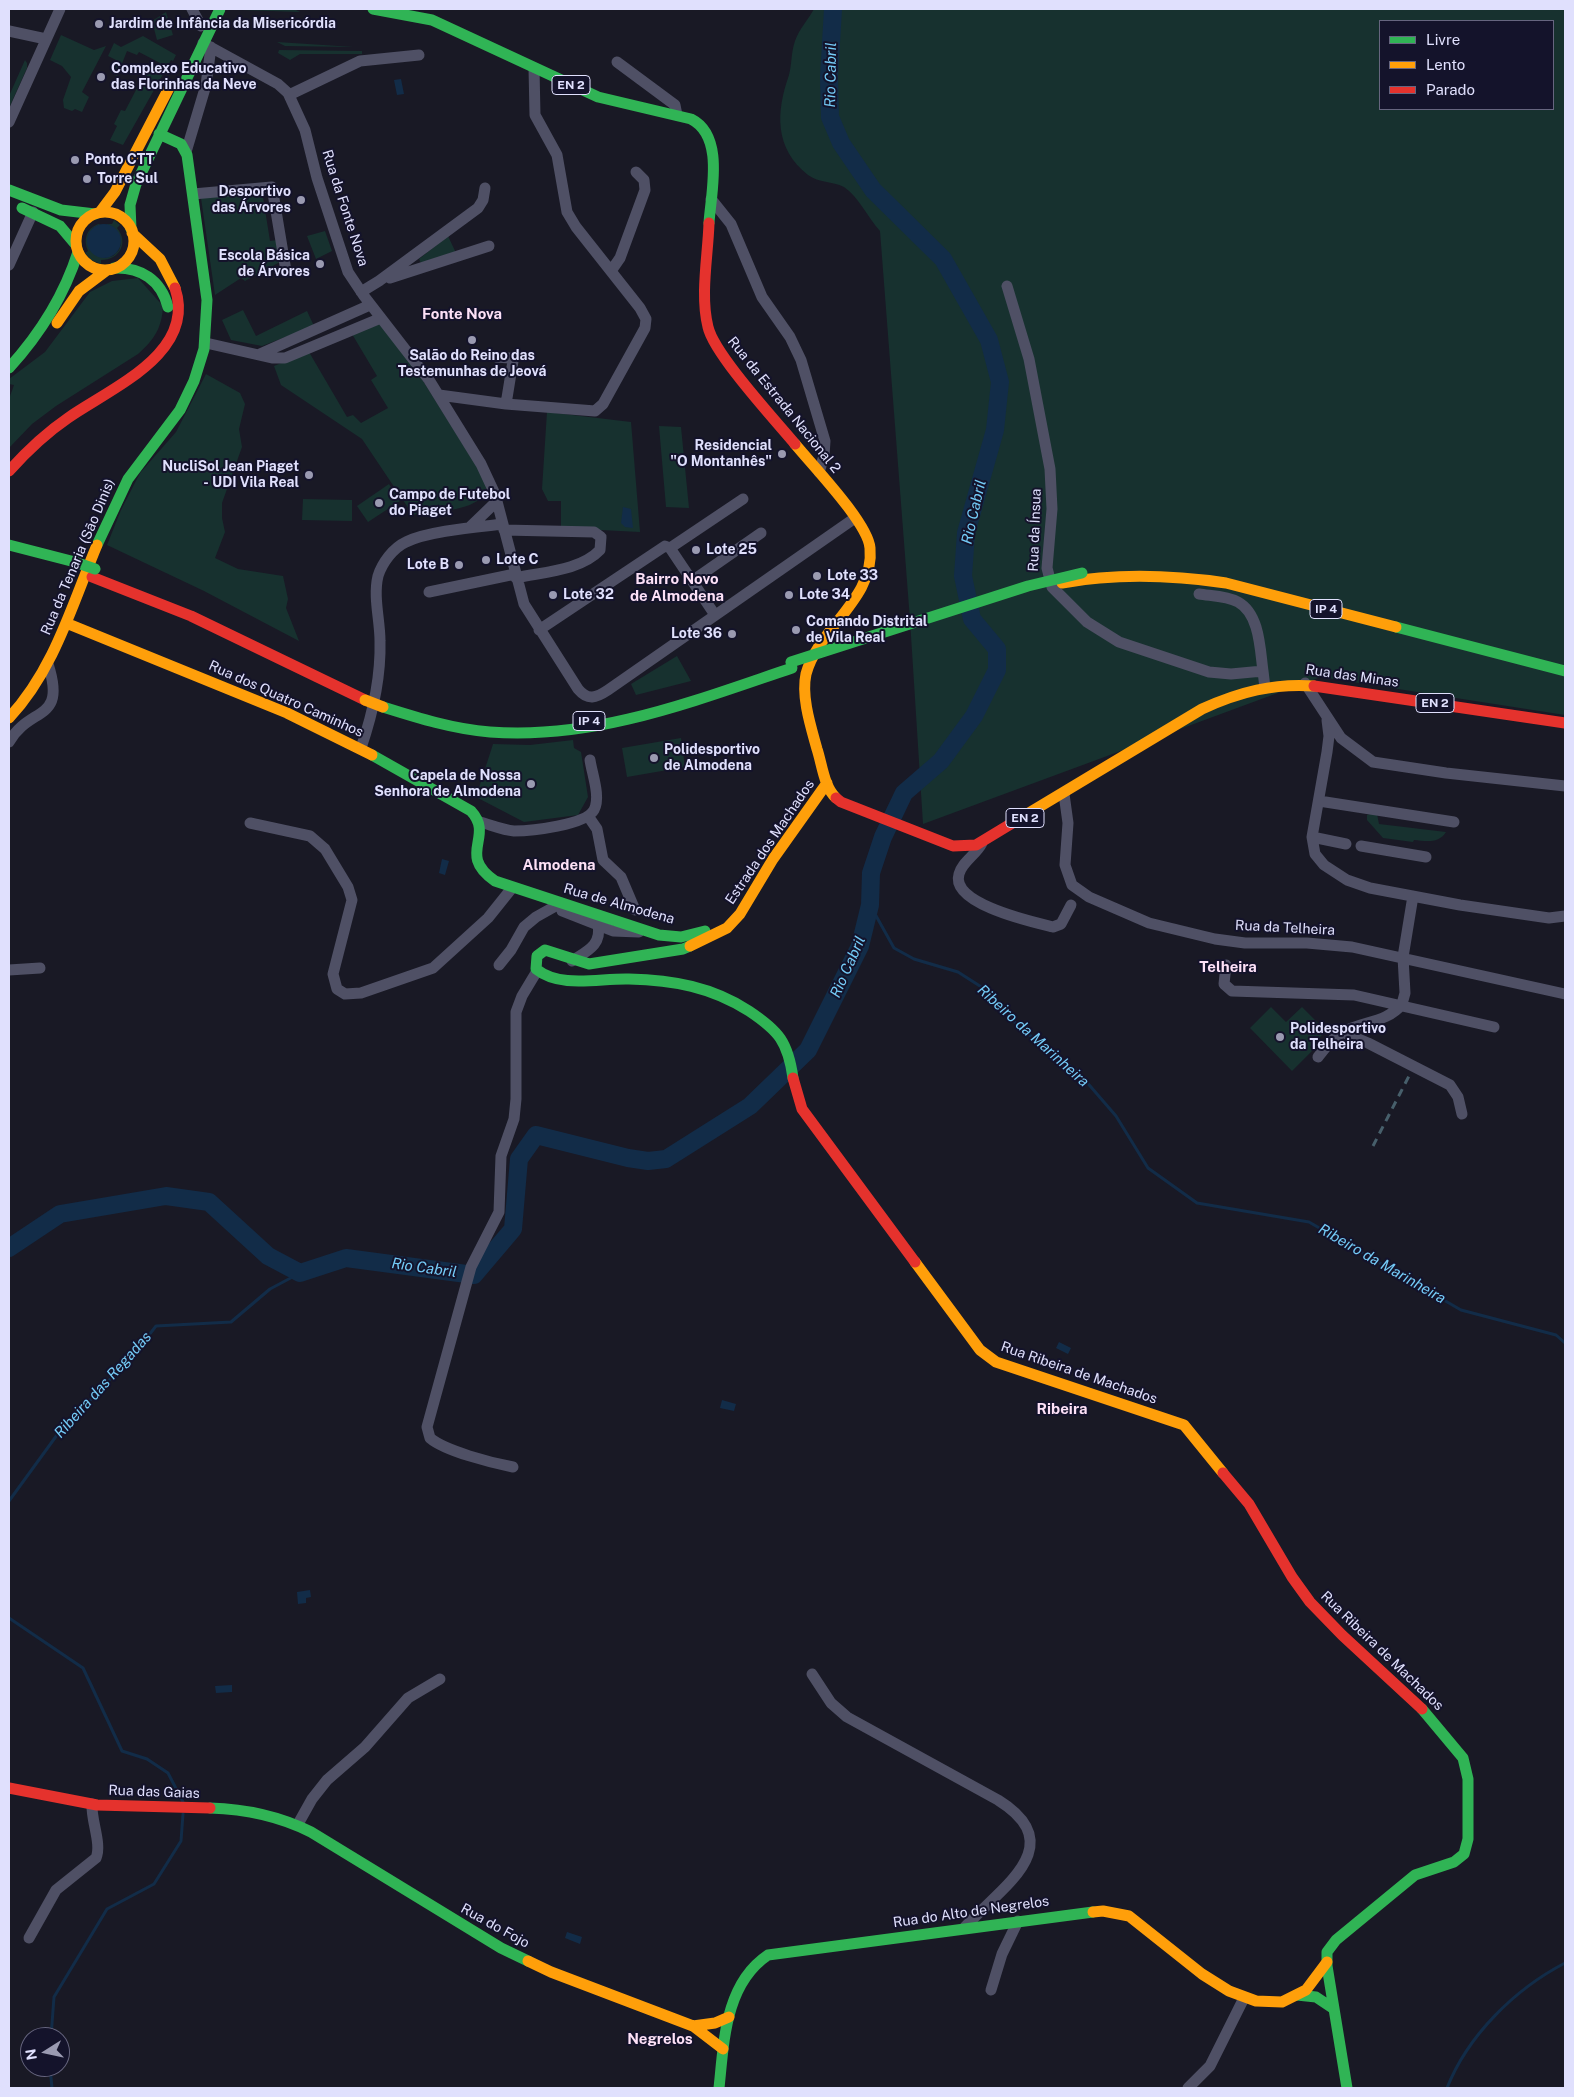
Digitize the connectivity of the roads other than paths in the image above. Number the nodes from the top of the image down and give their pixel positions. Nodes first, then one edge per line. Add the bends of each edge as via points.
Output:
1 (60, 9) edge
2 (192, 9) edge
3 (211, 9) edge
4 (220, 9) edge
5 (373, 9) edge
6 (201, 26) junction
7 (9, 31) edge
8 (46, 39) junction
9 (207, 45) junction
10 (419, 55) dead end
11 (617, 62) dead end
12 (534, 68) junction
13 (289, 95) junction
14 (677, 115) junction
15 (9, 122) edge
16 (159, 134) junction
17 (186, 152) junction
18 (636, 172) dead end
19 (485, 188) dead end
20 (9, 190) edge
21 (193, 194) junction
22 (711, 199) junction
23 (9, 202) edge
24 (33, 212) junction
25 (97, 213) junction
26 (131, 231) junction
27 (489, 246) dead end
28 (77, 249) junction
29 (9, 265) edge
30 (111, 269) junction
31 (286, 271) dead end
32 (611, 271) junction
33 (380, 281) junction
34 (1007, 286) dead end
35 (361, 292) junction
36 (370, 305) junction
37 (381, 318) junction
38 (206, 344) junction
39 (260, 354) junction
40 (496, 357) dead end
41 (11, 366) edge
42 (439, 395) junction
43 (506, 404) junction
44 (9, 458) edge
45 (9, 471) edge
46 (819, 472) junction
47 (496, 498) junction
48 (743, 498) dead end
49 (855, 518) junction
50 (504, 527) junction
51 (469, 528) junction
52 (761, 534) dead end
53 (9, 545) edge
54 (670, 548) junction
55 (9, 553) edge
56 (74, 566) junction
57 (515, 576) junction
58 (1082, 576) junction
59 (692, 581) junction
60 (429, 592) dead end
61 (1199, 594) dead end
62 (715, 615) junction
63 (66, 623) junction
64 (539, 630) junction
65 (1408, 630) junction
66 (1565, 663) edge
67 (48, 664) junction
68 (792, 665) junction
69 (1262, 671) junction
70 (1565, 671) edge
71 (1565, 682) edge
72 (1305, 684) junction
73 (1265, 688) junction
74 (9, 718) edge
75 (1327, 720) junction
76 (1565, 723) edge
77 (9, 742) edge
78 (361, 748) junction
79 (590, 760) dead end
80 (827, 783) junction
81 (1565, 786) edge
82 (1064, 794) junction
83 (1319, 801) junction
84 (588, 816) junction
85 (480, 822) junction
86 (1454, 822) dead end
87 (250, 823) dead end
88 (1312, 837) junction
89 (982, 843) junction
90 (1346, 844) dead end
91 (1361, 846) dead end
92 (1426, 857) dead end
93 (512, 888) junction
94 (1413, 896) junction
95 (557, 905) junction
96 (1071, 905) dead end
97 (635, 910) dead end
98 (1565, 916) edge
99 (735, 921) junction
100 (598, 925) junction
101 (648, 932) junction
102 (1403, 957) junction
103 (572, 961) junction
104 (499, 965) dead end
105 (1226, 965) dead end
106 (40, 968) dead end
107 (9, 970) edge
108 (537, 971) junction
109 (1565, 994) edge
110 (1402, 1004) junction
111 (1494, 1027) dead end
112 (1342, 1032) junction
113 (1318, 1057) dead end
114 (1462, 1114) dead end
115 (513, 1467) dead end
116 (812, 1674) dead end
117 (440, 1679) dead end
118 (9, 1788) edge
119 (92, 1804) junction
120 (298, 1824) junction
121 (1018, 1921) junction
122 (965, 1927) junction
123 (29, 1938) dead end
124 (1326, 1962) junction
125 (991, 1990) dead end
126 (1297, 1995) junction
127 (1244, 1998) junction
128 (1334, 2009) junction
129 (729, 2017) junction
130 (693, 2026) junction
131 (723, 2049) junction
132 (719, 2088) edge
133 (1188, 2088) edge
134 (1347, 2088) edge

1 - 8 street
2 - 6 street
3 - 6 main road
4 - 9 main road
5 - 12 main road, Rua da Estrada Nacional 2 / EN 2 via 426,18
6 - 25 main road via 114,192
7 - 8 street
8 - 15 street
9 - 13 street, Rua da Fonte Nova via 278,84
9 - 16 main road
9 - 17 street via 207,81
10 - 13 street via 360,61
11 - 14 street via 674,105
12 - 14 main road, Rua da Estrada Nacional 2 / EN 2 via 598,97
12 - 32 street via 535,115 557,155 567,212
13 - 35 street, Rua da Fonte Nova via 305,130 316,178 343,260
14 - 22 main road, Rua da Estrada Nacional 2 / EN 2 via 699,123 710,138 714,160
16 - 17 main road via 181,144
16 - 26 main road via 133,193
17 - 21 main road, Rua da Tenaria (São Dinis)
18 - 32 street via 644,180 645,190 620,258
19 - 33 street via 478,208
20 - 25 main road via 54,208 74,213
21 - 31 street via 272,187
21 - 38 main road, Rua da Tenaria (São Dinis) via 208,312
22 - 46 street via 731,224 762,297 790,337 805,371 825,445
22 - 46 main road, Rua da Estrada Nacional 2 / EN 2 via 704,307 708,328 723,355
23 - 24 main road
24 - 28 main road via 60,226
24 - 29 street
25 - 26 main road via 117,215
25 - 28 main road via 80,226
26 - 30 main road via 133,246 128,257
26 - 45 main road via 159,258 176,287 180,318 174,337 163,352 146,366 38,439
27 - 33 street
28 - 30 main road via 87,264 97,269
28 - 41 main road via 62,293
30 - 41 main road via 79,291 35,351
30 - 44 main road via 123,267 142,272 158,283 168,308 161,338 138,360 35,432
32 - 43 street via 640,308 646,324 603,404 594,411 584,412
33 - 35 street
34 - 69 street, Rua da Ínsua via 1029,359 1050,469 1052,509 1047,568 1052,587 1087,622 1120,642 1209,672
35 - 36 street, Rua da Fonte Nova
36 - 37 street, Rua da Fonte Nova
36 - 39 street
37 - 39 street via 285,358
37 - 42 street, Rua da Fonte Nova
38 - 39 street
38 - 63 main road, Rua da Tenaria (São Dinis) via 191,386 171,424 137,464 124,485
40 - 43 street via 511,359 513,363
42 - 43 street
42 - 47 street, Rua da Fonte Nova via 478,456
46 - 49 main road, Rua da Estrada Nacional 2 / EN 2
47 - 50 street, Rua da Fonte Nova
47 - 51 street
48 - 54 street
49 - 62 street
49 - 80 main road, Rua da Estrada Nacional 2 / EN 2 via 870,542 869,572 815,653 806,679 807,701
50 - 51 street
50 - 57 street, Rua da Fonte Nova
50 - 57 street via 594,532 601,537 600,550 586,560 572,566
51 - 78 street via 407,542 392,553 381,569 376,586 380,642 378,681
52 - 59 street
53 - 56 main road, IP 4
54 - 59 street
54 - 64 street via 665,546 655,551
55 - 56 main road, IP 4
56 - 68 main road, IP 4, bridge via 366,696 462,720 552,726 604,719
57 - 60 street
57 - 64 street, Rua da Fonte Nova via 524,604
58 - 65 main road, IP 4 via 1152,575 1206,580
58 - 66 main road, IP 4 via 1151,568 1218,574
58 - 68 main road, IP 4
58 - 68 main road, IP 4, bridge via 1028,586
59 - 62 street
61 - 69 street via 1230,599 1245,608 1256,630
62 - 64 street, Rua da Fonte Nova via 679,643 595,698 587,697 578,689
63 - 67 main road, Rua da Tenaria (São Dinis)
63 - 78 main road, Rua dos Quatro Caminhos via 226,687
65 - 70 main road, IP 4
65 - 71 main road
67 - 74 main road, Rua da Tenaria (São Dinis) via 33,690
67 - 77 street via 55,688 50,704
69 - 73 street
72 - 73 main road, Rua das Minas / EN 2
72 - 75 street
72 - 76 main road, Rua das Minas / EN 2
73 - 82 main road, Rua das Minas / EN 2 via 1228,697 1202,709
75 - 81 street via 1345,742 1373,762
75 - 83 street via 1328,743
78 - 85 main road, Rua dos Quatro Caminhos via 471,811
79 - 84 street via 596,804
80 - 89 main road, Rua da Estrada Nacional 2 / EN 2 via 835,797 849,806 963,848
80 - 99 main road, Estrada dos Machados
82 - 89 main road, EN 2
82 - 102 street, Rua da Telheira via 1068,823 1067,874 1075,888 1089,897 1149,924 1215,939 1245,943 1336,945
83 - 86 street
83 - 88 street
84 - 85 street via 569,823 514,831
84 - 97 street via 597,829 603,860 621,877
85 - 93 main road, Rua de Almodena via 476,855 478,869
87 - 93 street via 310,836 325,850 348,887 352,900 333,974 337,989 345,994 361,993 433,968 488,918
88 - 90 street
88 - 94 street via 1318,858 1324,866 1341,876 1362,886
89 - 96 street via 958,877 962,890 972,898 1004,913 1054,927 1060,924
91 - 92 street
93 - 95 main road, Rua de Almodena
94 - 98 street via 1549,918
94 - 102 street
95 - 100 street
95 - 101 main road, Rua de Almodena
95 - 104 street via 526,925
99 - 101 main road, Rua de Almodena via 686,936
99 - 103 main road, Estrada dos Machados via 683,949 589,964
100 - 101 street via 618,931
100 - 103 street via 596,944
102 - 109 street, Rua da Telheira
102 - 110 street via 1405,992
103 - 108 main road, Estrada dos Machados via 555,951 545,950 536,958
105 - 110 street via 1224,984 1232,991 1348,994
106 - 107 street
108 - 115 street via 516,1012 516,1099 514,1119 501,1156 499,1212 468,1275 428,1425 428,1434 433,1441 491,1463
108 - 124 main road, Rua Ribeira de Machados via 546,976 573,980 630,979 705,989 725,997 781,1038 788,1052 802,1109 982,1352 996,1362 1184,1425 1249,1504 1310,1602 1421,1707 1463,1758 1468,1779 1468,1838 1464,1854 1454,1862 1415,1875 1331,1944
110 - 111 street
110 - 112 street via 1383,1018
112 - 113 street
112 - 114 street via 1450,1085 1458,1097
116 - 122 street via 831,1703 847,1717 1004,1803 1022,1822 1030,1842 1029,1858
117 - 120 street via 408,1698 365,1747 327,1780
118 - 119 main road, Rua das Gaias
119 - 120 main road, Rua das Gaias via 262,1814
119 - 123 street via 98,1849 96,1858 56,1890
120 - 130 main road, Rua do Fojo via 511,1953 550,1972
121 - 122 main road, Rua do Alto de Negrelos
121 - 125 street via 1002,1954
121 - 127 main road, Rua do Alto de Negrelos via 1093,1911 1122,1912 1205,1975
122 - 129 main road, Rua do Alto de Negrelos via 768,1955 748,1970
124 - 126 main road, Rua do Alto de Negrelos via 1312,1985
124 - 128 main road
126 - 127 main road, Rua do Alto de Negrelos via 1266,2005
126 - 128 main road via 1316,1997
127 - 133 street via 1210,2066
128 - 134 main road
129 - 130 main road
129 - 131 main road, Rua do Alto de Negrelos
130 - 131 main road
131 - 132 main road, Rua do Alto de Negrelos

